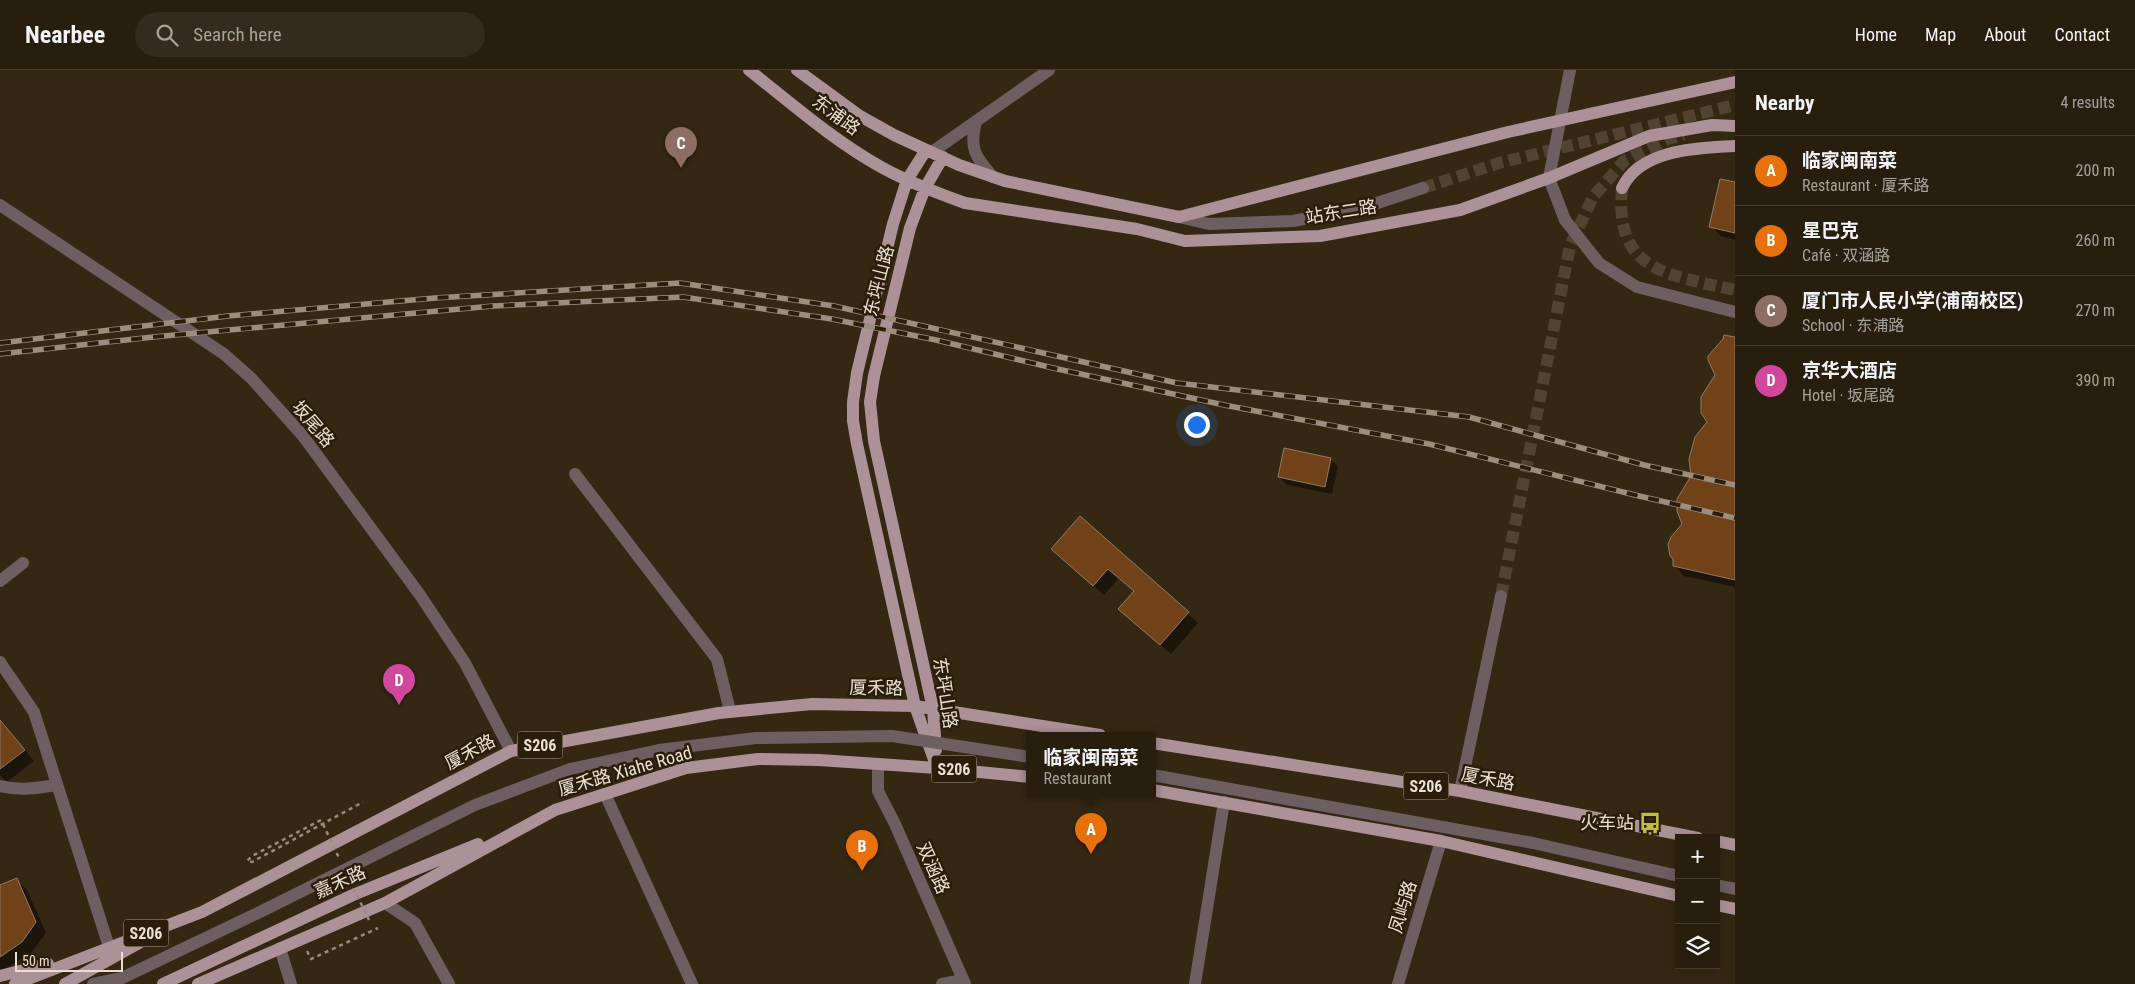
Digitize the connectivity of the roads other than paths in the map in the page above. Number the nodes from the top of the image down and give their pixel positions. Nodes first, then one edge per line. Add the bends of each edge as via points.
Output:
1 (749, 70) edge
2 (797, 70) edge
3 (1049, 70) edge
4 (1570, 70) edge
5 (1735, 82) edge
6 (1561, 121) junction
7 (976, 122) junction
8 (1735, 126) edge
9 (1735, 146) edge
10 (934, 153) junction
11 (992, 177) junction
12 (1548, 178) junction
13 (908, 180) junction
14 (926, 188) junction
15 (1422, 188) tunnel mouth
16 (1622, 188) tunnel mouth
17 (0, 205) edge
18 (1180, 217) junction
19 (1735, 312) edge
20 (575, 474) dead end
21 (23, 563) dead end
22 (0, 581) edge
23 (1502, 596) tunnel mouth
24 (0, 662) edge
25 (916, 706) junction
26 (933, 709) junction
27 (730, 712) junction
28 (1081, 732) edge
29 (1156, 744) edge
30 (510, 751) junction
31 (1026, 756) edge
32 (878, 764) junction
33 (937, 768) junction
34 (1156, 776) edge
35 (1026, 777) edge
36 (57, 785) junction
37 (0, 786) edge
38 (1156, 791) edge
39 (1460, 791) junction
40 (605, 794) junction
41 (1224, 802) junction
42 (535, 820) junction
43 (1678, 834) edge
44 (1441, 841) junction
45 (1720, 842) edge
46 (1735, 845) edge
47 (1675, 875) edge
48 (1720, 886) edge
49 (1735, 889) edge
50 (1675, 895) edge
51 (385, 903) junction
52 (1720, 906) edge
53 (1735, 910) edge
54 (202, 912) junction
55 (280, 948) junction
56 (104, 949) junction
57 (0, 976) edge
58 (964, 982) edge
59 (15, 984) edge
60 (65, 984) edge
61 (93, 984) edge
62 (163, 984) edge
63 (198, 984) edge
64 (291, 984) edge
65 (449, 984) edge
66 (692, 984) edge
67 (942, 984) edge
68 (1195, 984) edge
69 (1398, 984) edge

1 - 13 main road, 东浦路 via 838,139 880,167
2 - 10 main road, 东浦路 via 860,116
3 - 7 street, 东坪山路
4 - 6 street
5 - 6 main road
6 - 12 street
6 - 18 main road
7 - 10 street, 东坪山路
7 - 11 street via 972,136 975,155
8 - 12 main road, 站东二路 via 1712,125 1649,136
9 - 16 main road via 1691,148 1645,162 1628,176
10 - 11 main road, 东浦路
10 - 13 main road, 东坪山路
10 - 14 main road, 东坪山路
11 - 18 main road, 东浦路
12 - 14 main road, 站东二路 via 1460,210 1320,236 1185,241 1137,229 965,204
12 - 19 street via 1565,220 1599,263 1637,287
13 - 14 main road, 东浦路
13 - 25 main road, 东坪山路 via 893,224 857,373 853,421
14 - 26 main road, 东坪山路 via 910,228 870,402 874,441
15 - 18 street via 1365,208 1293,221 1209,224
17 - 30 street, 坂尾路 via 224,354 251,378 303,436 420,595 465,662
20 - 27 street via 717,659
21 - 22 street
23 - 39 street
24 - 36 street via 34,712
25 - 26 main road, 厦禾路 / S206
25 - 27 main road, 厦禾路 / S206 via 812,704
25 - 33 main road, 东坪山路
26 - 28 main road, 厦禾路 / S206
26 - 33 main road, 东坪山路
27 - 30 main road, 厦禾路 / S206
29 - 39 main road, 厦禾路 / S206
30 - 54 main road, 厦禾路 / S206
31 - 61 street, bridge via 892,736 756,738 659,750 570,769 475,805 122,978
32 - 33 main road, S206
32 - 40 main road, 厦禾路 Xiahe Road / S206 via 758,759 686,768
32 - 58 street, 双涵路 via 878,792
33 - 35 main road, S206
34 - 47 street via 1533,843
36 - 37 street via 35,788
36 - 56 street
38 - 41 main road
39 - 43 main road, 厦禾路 / S206
40 - 42 main road, 厦禾路 Xiahe Road / S206
40 - 66 street
41 - 44 main road
41 - 68 street
42 - 51 main road, S206
42 - 62 main road, 嘉禾路 / S206 via 353,895
44 - 50 main road
44 - 69 street, 凤屿路
45 - 46 main road
48 - 49 street
51 - 55 main road, S206
51 - 65 street via 415,923
52 - 53 main road
54 - 56 main road, 厦禾路 / S206
54 - 60 main road, S206
55 - 63 main road, S206
55 - 64 street
56 - 57 main road
56 - 59 main road, 厦禾路 / S206
58 - 67 street

